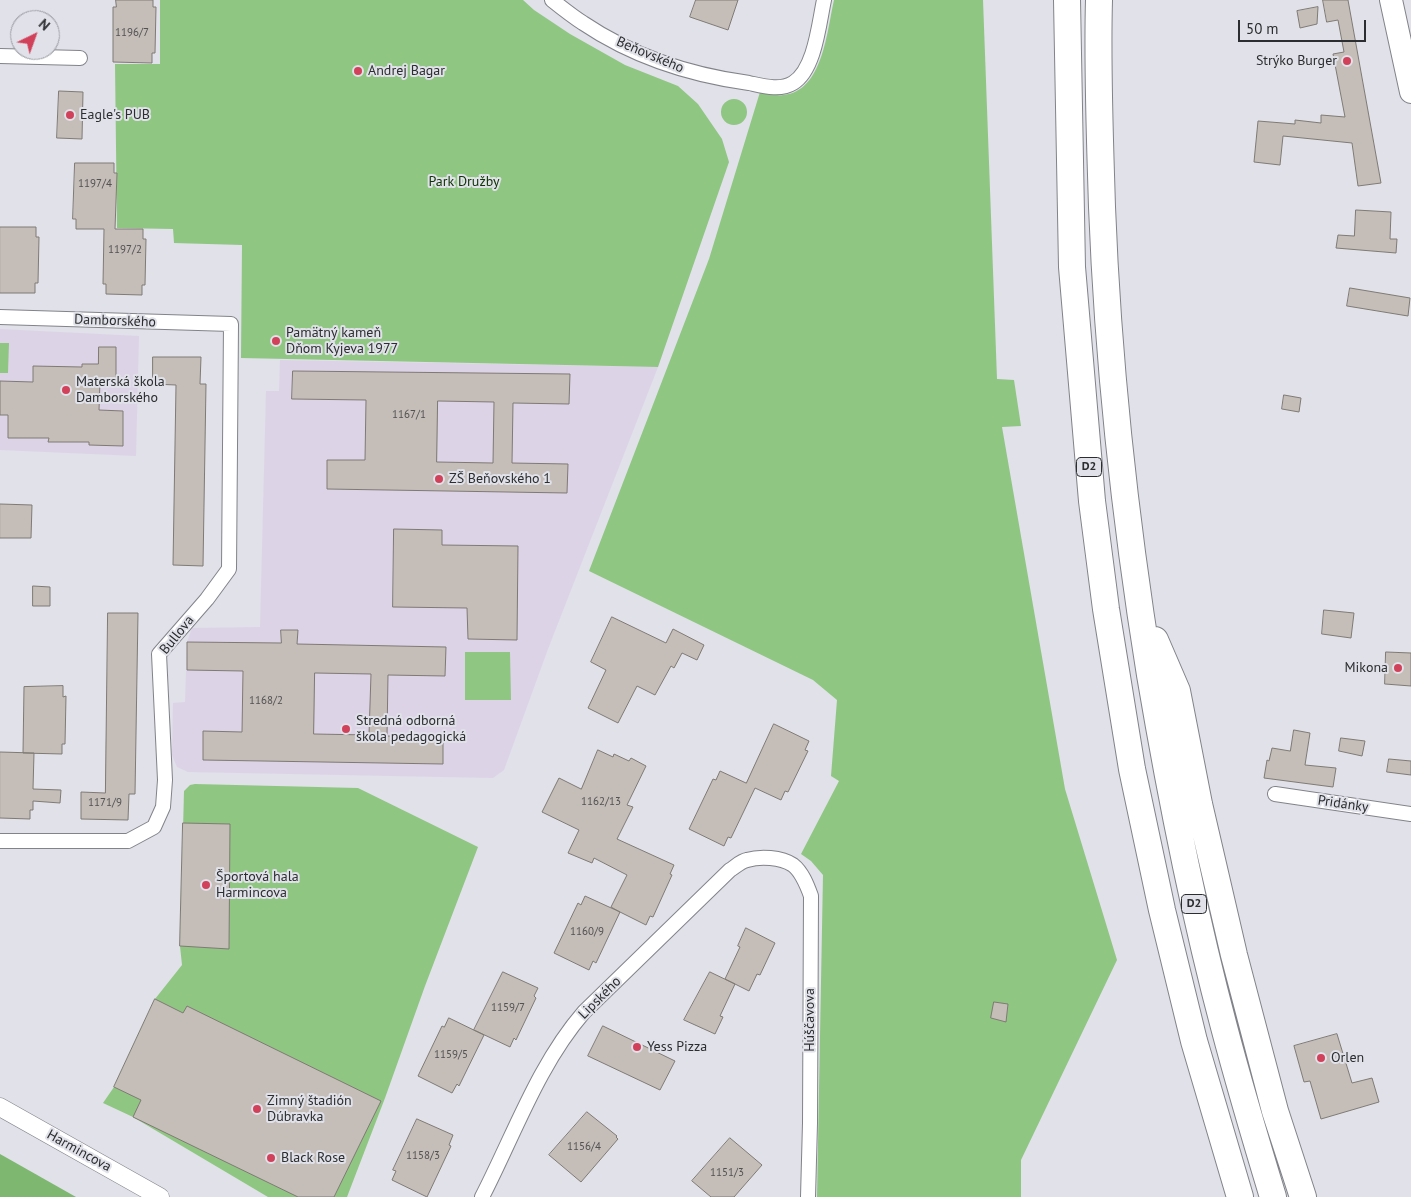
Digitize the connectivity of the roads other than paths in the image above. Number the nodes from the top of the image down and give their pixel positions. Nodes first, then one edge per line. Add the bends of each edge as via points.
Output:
1 (552, 0) edge
2 (824, 0) edge
3 (1099, 0) edge
4 (1392, 0) edge
5 (1065, 6) edge
6 (0, 56) edge
7 (80, 58) dead end
8 (1411, 92) edge
9 (0, 317) edge
10 (231, 324) joint
11 (1139, 605) junction
12 (1275, 794) dead end
13 (1411, 814) edge
14 (0, 842) edge
15 (777, 859) joint
16 (0, 1107) edge
17 (161, 1196) edge
18 (482, 1197) edge
19 (808, 1197) edge
20 (1240, 1197) edge
21 (1273, 1197) edge
22 (1303, 1197) edge

1 - 2 street, Beňovského via 583,23 634,51 686,71 778,88 793,83 804,73 811,57
3 - 11 highway, D2 via 1105,276 1113,389
4 - 8 main road
5 - 20 highway, D2 via 1072,267 1092,501 1106,609 1132,769 1162,910 1194,1040
6 - 7 street
9 - 10 street, Damborského
10 - 14 street, Bullova via 228,569 207,599 159,654 165,780 163,807 154,827 128,841
11 - 21 highway, D2 via 1164,760 1194,905 1224,1027
11 - 22 highway via 1177,691 1234,955 1275,1111
12 - 13 street, Pridánky
15 - 18 street, Lipského via 745,860 730,870 584,1012 550,1058
15 - 19 street, Húščavova via 794,866 806,881 811,896
16 - 17 street, Harmincova

